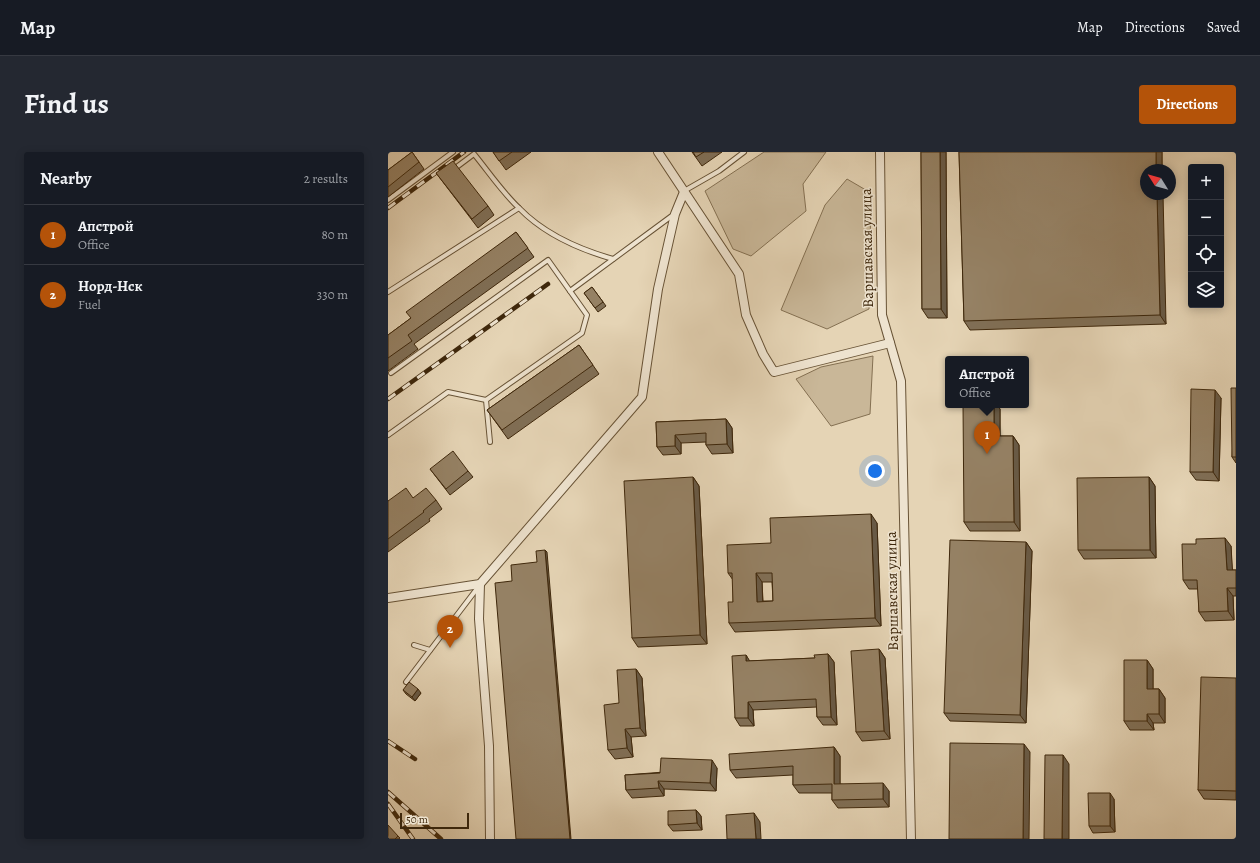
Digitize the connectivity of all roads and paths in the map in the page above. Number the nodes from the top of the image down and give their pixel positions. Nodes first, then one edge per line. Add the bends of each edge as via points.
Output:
1 (454, 152) edge
2 (474, 152) edge
3 (658, 152) edge
4 (744, 152) edge
5 (880, 152) edge
6 (450, 172) edge
7 (684, 192) junction
8 (388, 200) edge
9 (519, 208) junction
10 (675, 214) junction
11 (612, 259) junction
12 (570, 291) junction
13 (388, 292) edge
14 (890, 343) junction
15 (391, 373) dead end
16 (486, 400) junction
17 (388, 435) edge
18 (490, 442) dead end
19 (480, 584) junction
20 (388, 598) edge
21 (414, 645) dead end
22 (430, 650) junction
23 (406, 682) dead end
24 (490, 839) edge
25 (912, 839) edge

1 - 8 lane
2 - 6 lane
2 - 9 lane
3 - 7 street
4 - 7 lane
5 - 14 street, Варшавская улица via 882,315
7 - 10 street
7 - 14 street via 739,274 746,315 774,372
9 - 11 lane via 549,232 584,250
9 - 13 lane
10 - 11 lane
10 - 19 street via 658,289 642,397
11 - 12 lane
12 - 15 lane via 548,260
12 - 16 lane via 587,315 582,333
14 - 25 street, Варшавская улица via 901,380
16 - 17 lane via 448,392
16 - 18 lane
19 - 20 street
19 - 22 lane
19 - 24 street via 479,619 489,746
21 - 22 lane
22 - 23 lane

